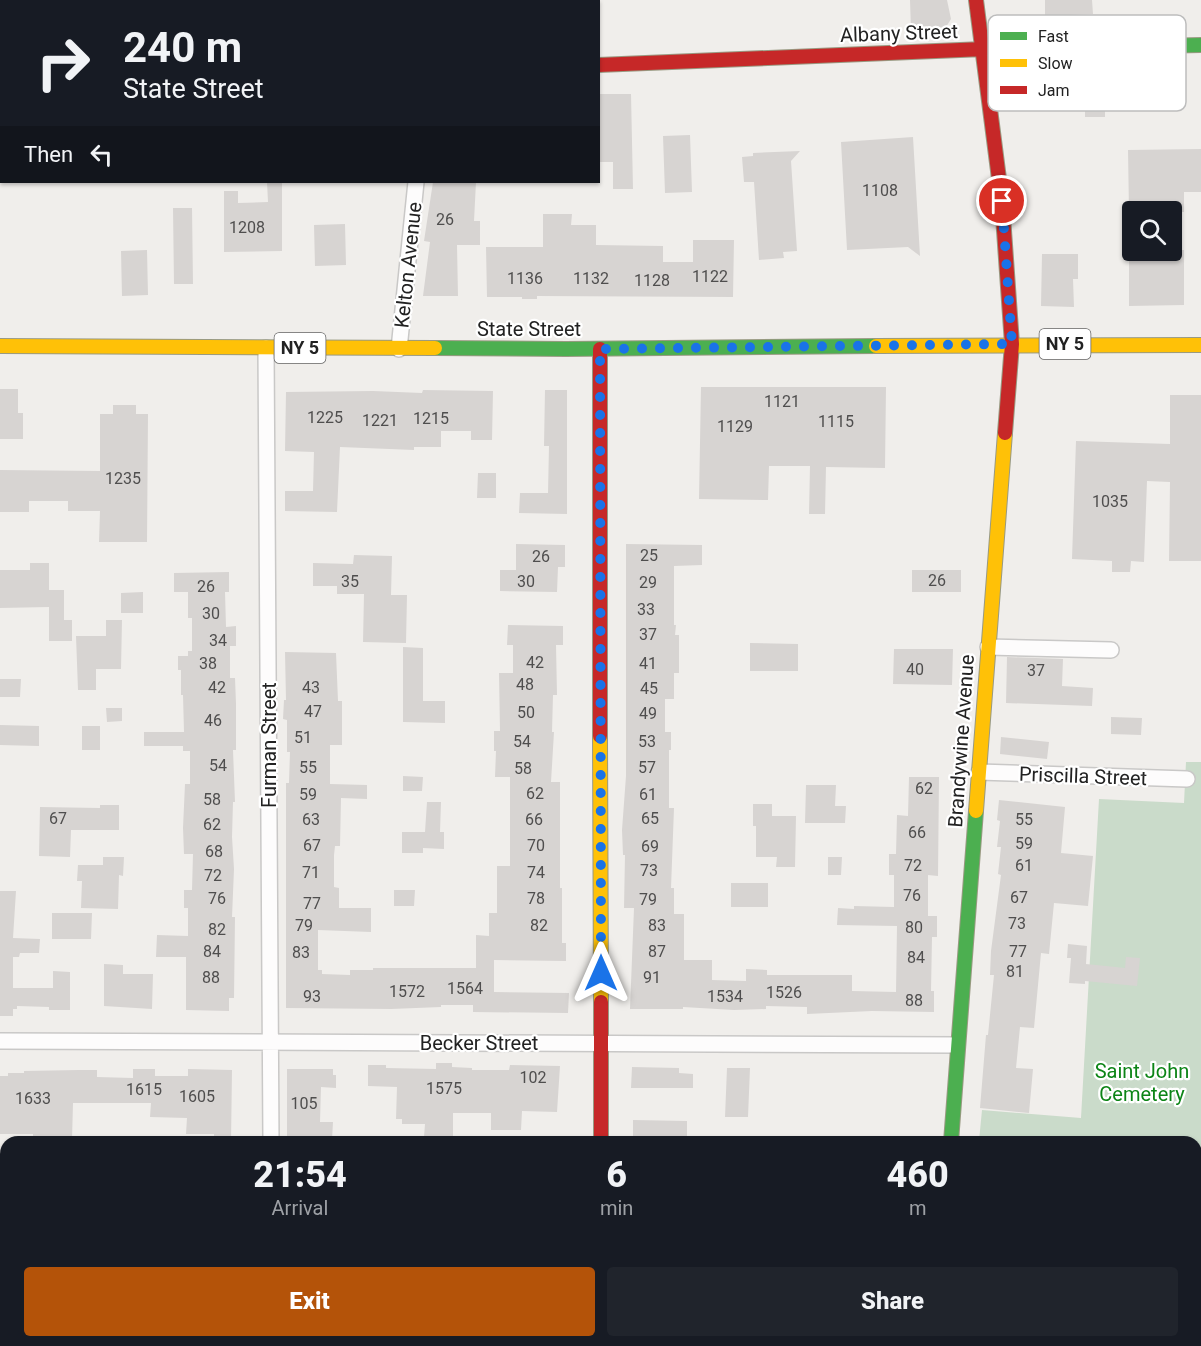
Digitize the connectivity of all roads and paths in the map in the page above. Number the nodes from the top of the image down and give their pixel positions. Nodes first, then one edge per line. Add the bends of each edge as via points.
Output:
1 (976, 0) edge
2 (1186, 45) edge
3 (1201, 45) edge
4 (984, 49) junction
5 (988, 49) edge
6 (600, 65) edge
7 (988, 83) edge
8 (991, 111) edge
9 (416, 183) edge
10 (1012, 344) junction
11 (1201, 345) edge
12 (0, 346) edge
13 (266, 348) junction
14 (399, 349) junction
15 (600, 349) junction
16 (987, 647) junction
17 (1111, 650) dead end
18 (979, 772) junction
19 (1187, 779) dead end
20 (0, 1041) edge
21 (270, 1042) junction
22 (601, 1043) junction
23 (957, 1045) junction
24 (271, 1136) edge
25 (601, 1136) edge
26 (951, 1136) edge

1 - 4 main road, Brandywine Avenue
2 - 3 main road, Albany Street
4 - 5 main road, Albany Street
4 - 6 main road, Albany Street
4 - 7 main road, Brandywine Avenue
8 - 10 main road, Brandywine Avenue
9 - 14 street, Kelton Avenue
10 - 11 main road, State Street / NY 5
10 - 15 main road, State Street / NY 5
10 - 16 main road, Brandywine Avenue
12 - 13 main road, State Street / NY 5
13 - 14 main road, State Street / NY 5
13 - 21 street, Furman Street
14 - 15 main road, State Street / NY 5
15 - 22 main road
16 - 17 street
16 - 18 main road, Brandywine Avenue
18 - 19 street, Priscilla Street
18 - 23 main road, Brandywine Avenue
20 - 21 street, Becker Street
21 - 22 street, Becker Street
21 - 24 street, Furman Street
22 - 23 street, Becker Street
22 - 25 main road
23 - 26 main road, Brandywine Avenue

